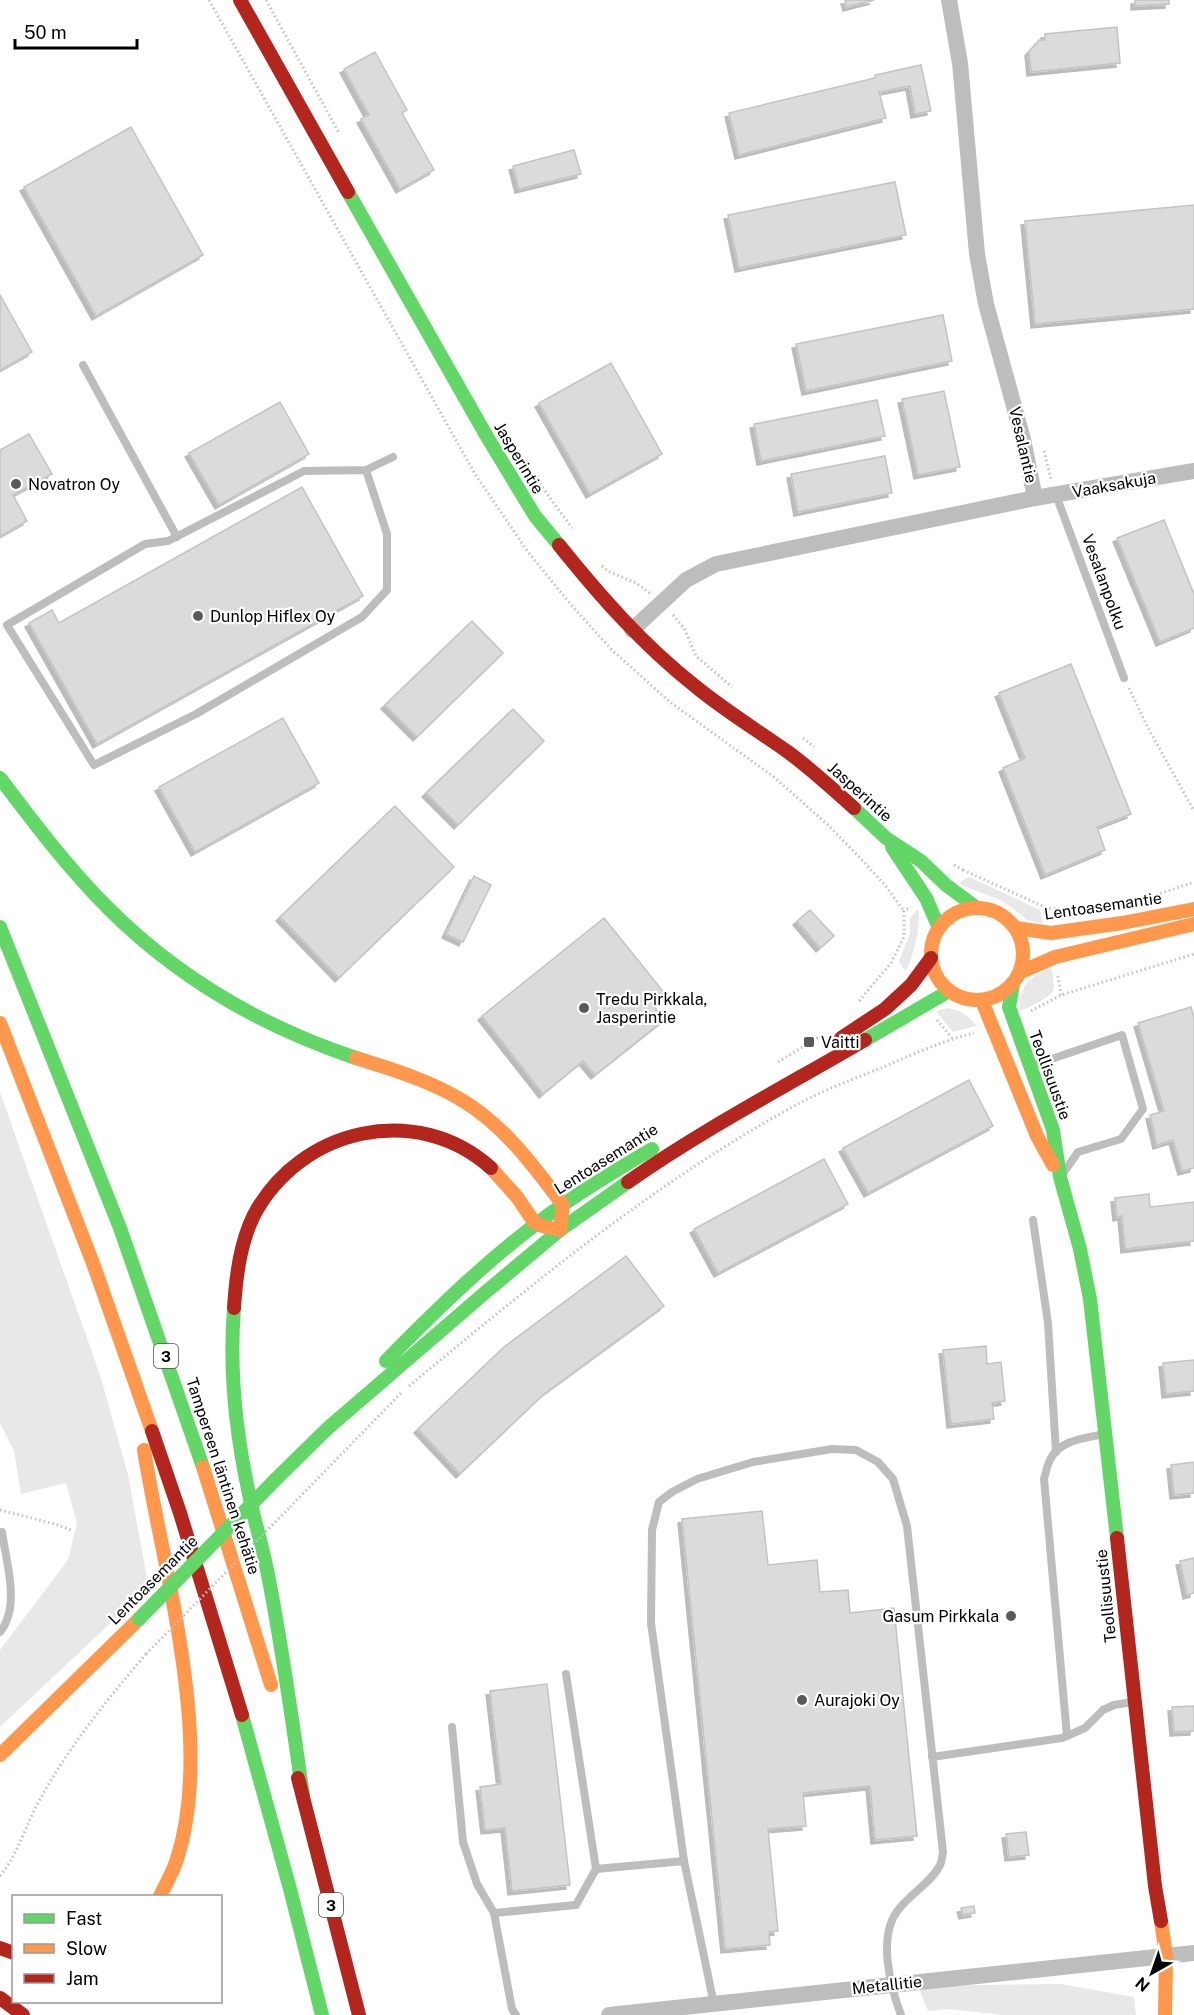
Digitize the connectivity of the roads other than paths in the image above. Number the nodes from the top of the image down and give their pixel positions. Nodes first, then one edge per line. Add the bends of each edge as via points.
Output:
1 (240, 0) edge
2 (949, 0) edge
3 (82, 365) dead end
4 (393, 457) dead end
5 (366, 470) junction
6 (1194, 471) edge
7 (1056, 495) junction
8 (1035, 498) junction
9 (177, 537) junction
10 (632, 630) junction
11 (1124, 678) road end
12 (0, 778) edge
13 (886, 838) junction
14 (977, 908) junction
15 (1194, 909) edge
16 (1194, 924) edge
17 (0, 927) edge
18 (939, 928) junction
19 (1016, 928) junction
20 (931, 958) junction
21 (1021, 972) junction
22 (1013, 984) junction
23 (949, 992) junction
24 (982, 1001) junction
25 (0, 1023) edge
26 (830, 1038) road end
27 (806, 1058) dead end
28 (1030, 1066) junction
29 (1060, 1177) junction
30 (563, 1204) junction
31 (1033, 1220) dead end
32 (536, 1223) junction
33 (560, 1230) junction
34 (126, 1351) junction
35 (328, 1428) junction
36 (1105, 1434) junction
37 (1056, 1452) junction
38 (0, 1532) edge
39 (0, 1632) edge
40 (566, 1674) dead end
41 (1134, 1701) junction
42 (452, 1727) dead end
43 (1067, 1736) junction
44 (0, 1755) edge
45 (932, 1757) junction
46 (303, 1795) junction
47 (684, 1861) junction
48 (596, 1869) junction
49 (161, 1895) edge
50 (494, 1913) junction
51 (1194, 1953) edge
52 (1166, 1956) junction
53 (892, 1985) junction
54 (0, 1998) edge
55 (714, 2004) junction
56 (24, 2015) edge
57 (322, 2015) edge
58 (359, 2015) edge
59 (516, 2015) edge
60 (609, 2015) edge
61 (901, 2015) edge
62 (1165, 2015) edge

1 - 10 main road, Jasperintie via 535,516
2 - 8 street, Vesalantie via 960,63 977,254
3 - 9 lane
4 - 5 lane
5 - 9 lane via 304,471
5 - 9 lane via 387,534 387,590 362,617 196,714 94,765 7,625 145,544
6 - 7 street, Vaaksakuja
7 - 8 street, Vaaksakuja
7 - 11 lane, Vesalanpolku
8 - 10 street, Vesalantie via 716,564 686,580
10 - 13 main road, Jasperintie via 695,686 830,786
12 - 30 main road via 109,908 182,970 251,1014 331,1050 446,1091 474,1107 508,1138
13 - 14 main road, Jasperintie via 921,861
13 - 18 main road, Jasperintie via 926,898
14 - 18 main road via 963,910
14 - 19 main road via 995,911
15 - 19 main road, Lentoasemantie via 1051,933
16 - 21 main road, Lentoasemantie via 1055,957
17 - 46 main road, Tampereen läntinen kehätie / 3 via 157,1329 245,1599
18 - 20 main road
19 - 21 main road via 1024,957
20 - 23 main road via 934,971
20 - 26 main road via 911,985 885,1009 849,1034
21 - 22 main road
22 - 24 main road via 994,998
22 - 28 main road, Teollisuustie via 1009,1007
23 - 24 main road
23 - 33 main road, Lentoasemantie via 654,1164
24 - 29 main road, Teollisuustie via 1037,1136
25 - 34 main road, 3
27 - 30 main road, Lentoasemantie
28 - 29 main road, Teollisuustie via 1053,1130
28 - 29 lane via 1122,1035 1143,1109 1121,1139 1078,1152
29 - 36 main road, Teollisuustie via 1089,1299
30 - 32 main road, Lentoasemantie
30 - 33 main road
31 - 37 lane via 1048,1323
32 - 33 main road
32 - 35 main road, Lentoasemantie via 440,1306 379,1367
32 - 46 main road via 479,1157 439,1137 396,1130 350,1136 309,1154 276,1184 251,1222 236,1280 236,1404 240,1446 269,1578
33 - 35 main road, Lentoasemantie
34 - 49 main road via 178,1635 190,1752 183,1839 174,1872
34 - 57 main road, 3 via 216,1625
35 - 44 main road, Lentoasemantie, bridge
36 - 37 lane via 1079,1439
36 - 41 main road, Teollisuustie
37 - 43 lane via 1044,1479
38 - 39 lane via 11,1590 8,1622
40 - 48 lane
41 - 43 lane via 1103,1710 1085,1728
41 - 52 main road, Teollisuustie
42 - 50 lane via 463,1842 477,1884
43 - 45 lane
45 - 47 lane via 907,1526 893,1479 878,1462 856,1450 832,1449 753,1462 697,1479 659,1502 652,1530 651,1623
45 - 53 lane via 943,1852 940,1865 898,1909 889,1925 887,1947
46 - 58 main road, Tampereen läntinen kehätie / 3
47 - 48 lane
47 - 55 lane
48 - 50 lane via 576,1905
50 - 59 lane
51 - 52 street, Metallitie
52 - 53 street, Metallitie
52 - 62 main road, Teollisuustie
53 - 55 street, Metallitie
53 - 61 lane
54 - 56 main road
55 - 60 street, Metallitie

